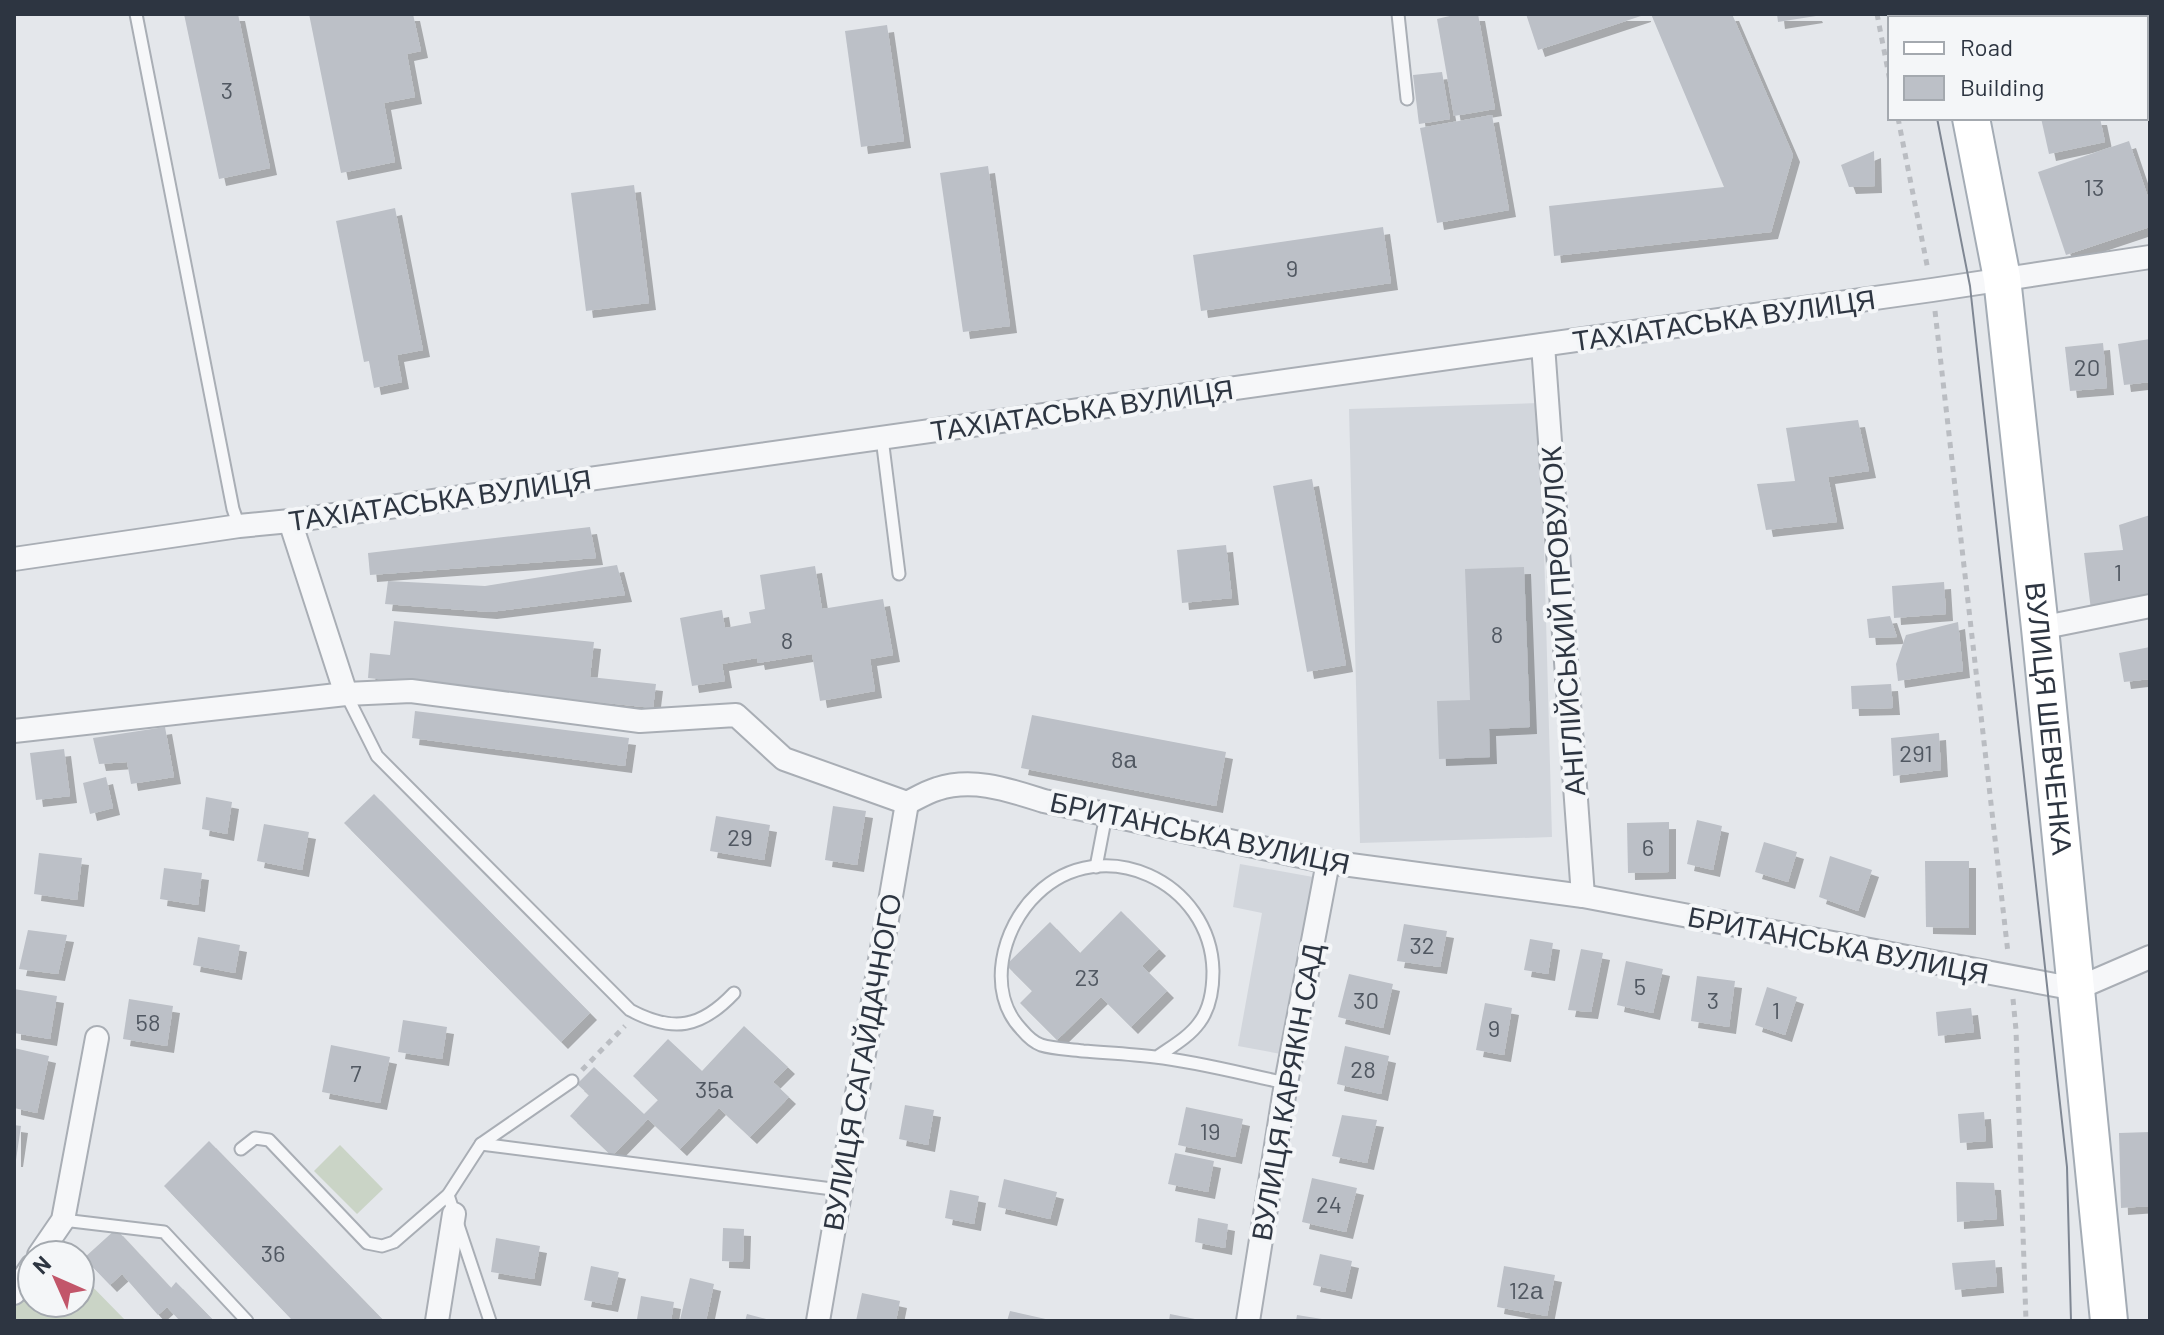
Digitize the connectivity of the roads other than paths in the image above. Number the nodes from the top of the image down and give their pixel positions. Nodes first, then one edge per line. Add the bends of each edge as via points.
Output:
1 (136, 14) edge
2 (1398, 14) edge
3 (1407, 99) dead end
4 (1971, 120) edge
5 (2150, 257) edge
6 (2002, 278) junction
7 (1543, 345) junction
8 (882, 438) junction
9 (290, 521) junction
10 (239, 526) junction
11 (14, 559) edge
12 (899, 574) dead end
13 (2150, 606) edge
14 (2040, 628) junction
15 (346, 694) junction
16 (14, 731) edge
17 (907, 803) junction
18 (1106, 815) junction
19 (1328, 862) junction
20 (1096, 867) junction
21 (1583, 896) junction
22 (2150, 957) edge
23 (2076, 989) junction
24 (734, 993) dead end
25 (97, 1038) dead end
26 (1157, 1057) junction
27 (572, 1081) road end
28 (1286, 1083) junction
29 (481, 1144) junction
30 (241, 1149) dead end
31 (840, 1190) junction
32 (451, 1205) junction
33 (63, 1220) junction
34 (50, 1239) edge
35 (247, 1321) edge
36 (437, 1321) edge
37 (490, 1321) edge
38 (818, 1321) edge
39 (1248, 1321) edge
40 (2109, 1321) edge

1 - 10 lane
2 - 3 lane
4 - 6 main road, ВУЛИЦЯ ШЕВЧЕНКА
5 - 6 street, ТАХІАТАСЬКА ВУЛИЦЯ
6 - 7 street, ТАХІАТАСЬКА ВУЛИЦЯ
6 - 14 main road, ВУЛИЦЯ ШЕВЧЕНКА
7 - 8 street, ТАХІАТАСЬКА ВУЛИЦЯ
7 - 21 street, АНГЛІЙСЬКИЙ ПРОВУЛОК
8 - 9 street, ТАХІАТАСЬКА ВУЛИЦЯ
8 - 12 lane
9 - 10 street, ТАХІАТАСЬКА ВУЛИЦЯ
9 - 15 street
10 - 11 street, ТАХІАТАСЬКА ВУЛИЦЯ
13 - 14 street
14 - 23 main road, ВУЛИЦЯ ШЕВЧЕНКА
15 - 16 street
15 - 17 street via 411,691 640,721 736,715 784,759
15 - 24 lane via 377,756 630,1010 674,1025 718,1010
17 - 18 street, БРИТАНСЬКА ВУЛИЦЯ via 937,789 969,783
17 - 31 street, ВУЛИЦЯ САГАЙДАЧНОГО
18 - 19 street, БРИТАНСЬКА ВУЛИЦЯ
18 - 20 lane
19 - 21 street, БРИТАНСЬКА ВУЛИЦЯ
19 - 28 street, ВУЛИЦЯ КАРЯКІН САД
20 - 26 lane via 1137,870 1174,889 1189,904 1208,940 1213,981 1201,1021
20 - 26 lane via 1048,885 1025,906 1006,942 1006,1004 1015,1023 1039,1045
21 - 23 street, БРИТАНСЬКА ВУЛИЦЯ
22 - 23 street
23 - 40 main road, ВУЛИЦЯ ШЕВЧЕНКА
25 - 33 street
26 - 28 lane
27 - 29 lane
28 - 39 street, ВУЛИЦЯ КАРЯКІН САД
29 - 31 lane
29 - 32 lane
30 - 32 lane via 255,1138 269,1140 367,1243 394,1242
31 - 38 street, ВУЛИЦЯ САГАЙДАЧНОГО
32 - 36 street
32 - 37 lane
33 - 34 street
33 - 35 lane via 164,1232

